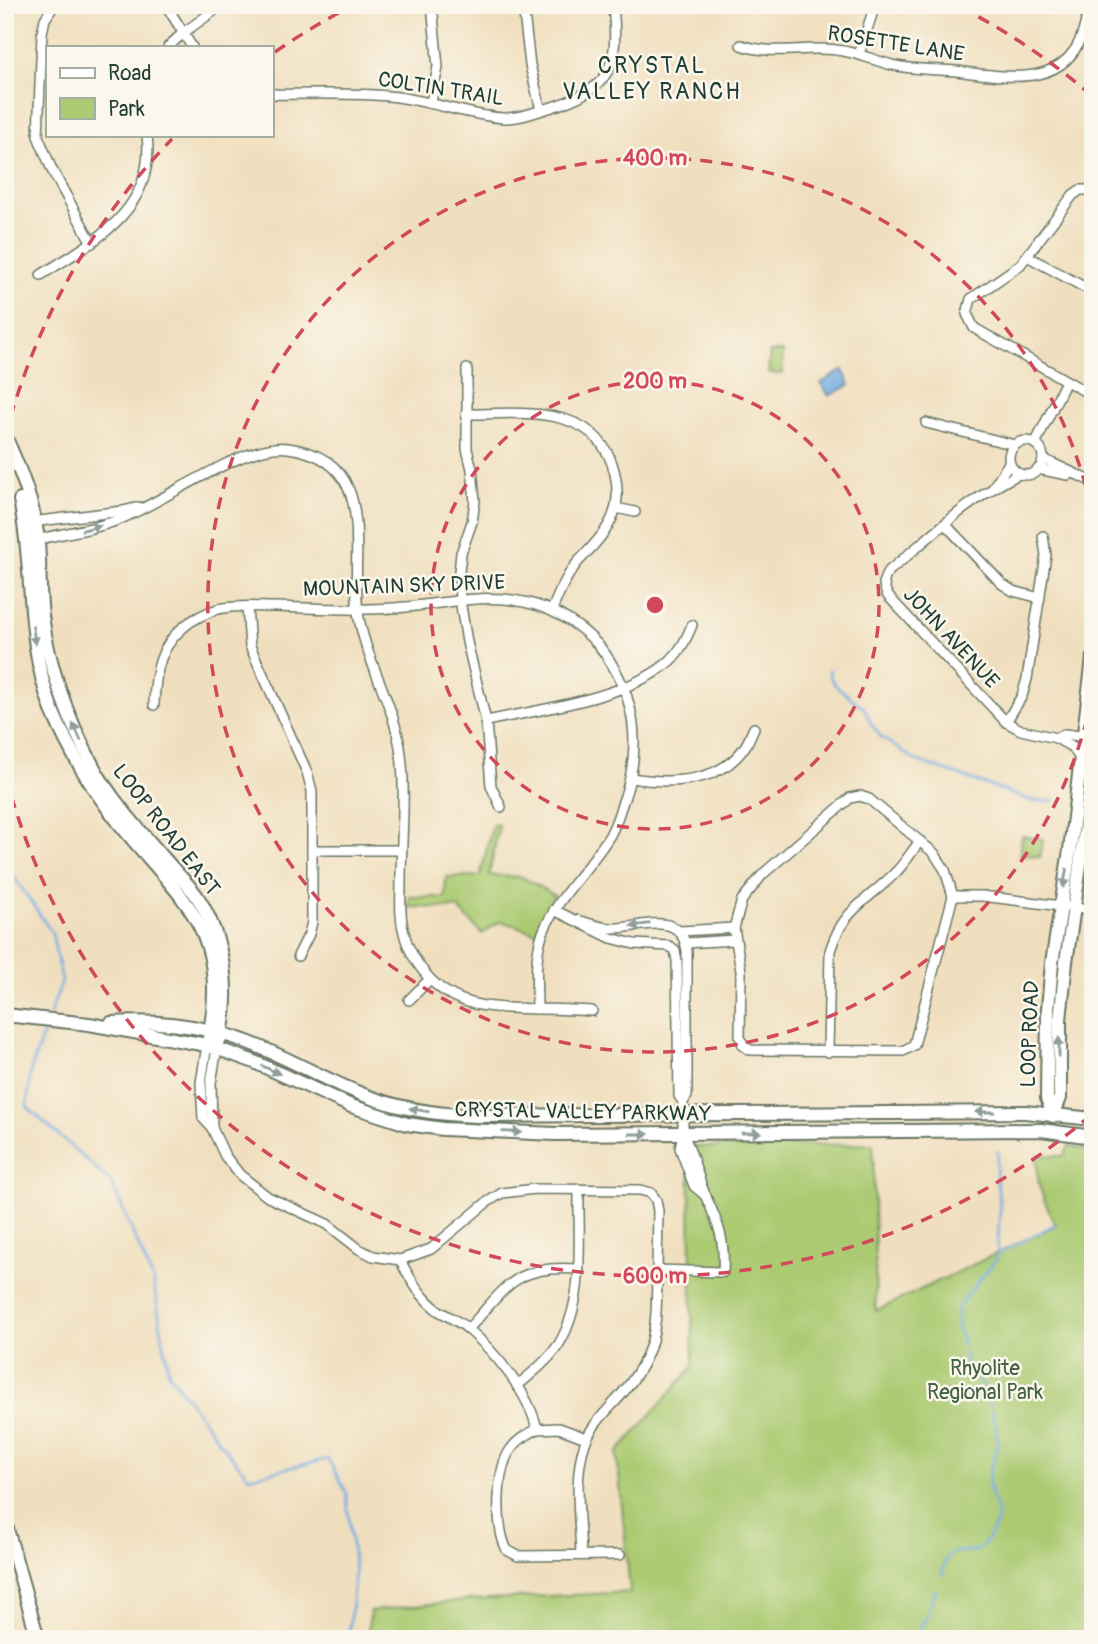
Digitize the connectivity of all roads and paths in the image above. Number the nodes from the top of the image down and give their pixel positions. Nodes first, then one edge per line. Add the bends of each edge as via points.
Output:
1 (54, 5) edge
2 (166, 5) edge
3 (222, 5) edge
4 (432, 5) edge
5 (523, 5) edge
6 (613, 5) edge
7 (876, 5) edge
8 (1088, 5) edge
9 (183, 33) junction
10 (741, 45) dead end
11 (169, 46) edge
12 (191, 46) edge
13 (859, 54) junction
14 (273, 94) edge
15 (431, 102) junction
16 (541, 110) junction
17 (147, 136) edge
18 (1093, 190) edge
19 (92, 243) junction
20 (1027, 256) junction
21 (41, 275) dead end
22 (1093, 292) edge
23 (467, 369) dead end
24 (1066, 381) junction
25 (1093, 396) edge
26 (466, 414) junction
27 (926, 423) dead end
28 (5, 436) edge
29 (1035, 444) junction
30 (1013, 448) junction
31 (5, 451) edge
32 (1042, 459) junction
33 (1010, 463) junction
34 (1038, 469) junction
35 (1019, 474) junction
36 (1077, 476) junction
37 (1093, 482) edge
38 (993, 487) junction
39 (150, 504) junction
40 (616, 508) junction
41 (635, 512) dead end
42 (29, 522) junction
43 (945, 524) junction
44 (1043, 536) dead end
45 (33, 541) junction
46 (1040, 598) junction
47 (460, 600) junction
48 (247, 607) junction
49 (358, 609) junction
50 (552, 610) junction
51 (692, 625) dead end
52 (1093, 658) edge
53 (623, 687) junction
54 (154, 705) dead end
55 (486, 721) junction
56 (1006, 722) junction
57 (754, 728) dead end
58 (1088, 737) edge
59 (1056, 738) junction
60 (1080, 758) junction
61 (1093, 777) edge
62 (631, 778) junction
63 (501, 807) dead end
64 (920, 841) junction
65 (312, 850) junction
66 (401, 850) junction
67 (953, 896) junction
68 (1060, 906) junction
69 (1075, 908) junction
70 (554, 910) junction
71 (1093, 910) edge
72 (576, 920) junction
73 (734, 928) junction
74 (680, 931) junction
75 (735, 940) junction
76 (686, 943) junction
77 (298, 956) dead end
78 (430, 979) junction
79 (410, 1000) dead end
80 (537, 1009) junction
81 (592, 1011) dead end
82 (5, 1015) edge
83 (89, 1024) junction
84 (216, 1032) junction
85 (212, 1046) junction
86 (828, 1052) junction
87 (683, 1108) junction
88 (1054, 1114) junction
89 (1093, 1119) edge
90 (1053, 1131) junction
91 (683, 1134) junction
92 (1093, 1138) edge
93 (579, 1189) junction
94 (400, 1259) junction
95 (577, 1269) junction
96 (657, 1270) junction
97 (468, 1329) junction
98 (517, 1385) junction
99 (537, 1429) junction
100 (586, 1438) junction
101 (5, 1522) edge
102 (581, 1555) junction
103 (620, 1555) dead end
104 (38, 1639) edge

1 - 19 street via 41,33 38,136
2 - 9 street
3 - 9 street
4 - 15 street via 438,66
5 - 16 street
6 - 16 street, COLTIN TRAIL via 616,49 611,65 578,99
7 - 13 street
8 - 13 street, ROSETTE LANE via 1083,36 1076,47 1057,67 1039,75 1012,78 893,65
9 - 11 street
9 - 12 street
10 - 13 street, ROSETTE LANE via 758,51 833,49
14 - 15 street, COLTIN TRAIL via 388,96
15 - 16 street, COLTIN TRAIL via 501,118
17 - 19 street via 148,169 141,186 113,227
18 - 20 street via 1073,195
19 - 21 street
20 - 22 street
20 - 24 street via 975,295 967,309 968,319 974,328
23 - 26 street
24 - 25 street
24 - 29 street
26 - 40 street via 544,414 580,425 605,449 613,465
26 - 47 street via 475,501 460,562
27 - 30 street via 971,432
28 - 42 main road, LOOP ROAD EAST via 19,466
29 - 30 street via 1025,441
29 - 32 street
30 - 33 street
31 - 42 main road, LOOP ROAD EAST
32 - 34 street
32 - 36 street
33 - 35 street
33 - 38 street, JOHN AVENUE
34 - 35 street
34 - 36 street
35 - 38 street, JOHN AVENUE
36 - 37 street
38 - 43 street, JOHN AVENUE
39 - 42 street
45 -> 39 street via 114,522
39 - 49 street via 258,451 288,447 321,458 337,471 353,496
40 - 41 street
40 - 50 street via 609,526 564,580
42 - 45 main road, LOOP ROAD EAST
43 - 46 street via 1002,584
43 - 56 street, JOHN AVENUE via 889,571 883,587
44 - 46 street via 1046,555
45 - 84 main road, LOOP ROAD EAST via 32,630 52,709 91,784 195,915 214,976
46 - 56 street via 1025,688
47 - 49 street, MOUNTAIN SKY DRIVE
47 - 50 street, MOUNTAIN SKY DRIVE via 506,598
47 - 55 street
48 - 49 street, MOUNTAIN SKY DRIVE
48 - 54 street, MOUNTAIN SKY DRIVE via 205,614 176,635 157,665
48 - 65 street via 250,646 307,772
49 - 66 street via 399,745
50 - 53 street, MOUNTAIN SKY DRIVE via 584,632 606,655
51 - 53 street via 683,647 667,663
52 - 58 main road, LOOP ROAD
53 - 55 street via 576,703
53 - 62 street, MOUNTAIN SKY DRIVE via 635,728
55 - 63 street via 491,786
56 - 59 street, JOHN AVENUE
57 - 62 street via 744,748 727,765 706,775 660,782
58 - 59 street, JOHN AVENUE via 1065,734
58 - 60 main road, LOOP ROAD
59 - 60 street, JOHN AVENUE
60 -> 68 main road, LOOP ROAD
61 - 69 main road, LOOP ROAD
62 - 70 street, MOUNTAIN SKY DRIVE via 610,835
64 - 67 street via 946,870
64 - 73 street via 869,799 850,798 752,886
64 - 86 street via 896,872 848,914 835,935 830,951
65 - 66 street
65 - 77 street via 312,922
66 - 78 street via 404,933
67 - 68 street
67 - 86 street via 914,1045 903,1051
68 - 69 street
68 - 88 main road, LOOP ROAD via 1048,1009 1047,1098
69 - 71 street
88 -> 69 main road, LOOP ROAD via 1059,1098 1060,1020
70 - 72 street
70 - 80 street, MOUNTAIN SKY DRIVE via 541,938
74 -> 72 street via 663,924 606,928
72 - 87 street via 623,942 675,950
73 - 74 street
73 - 75 street
74 - 76 street
75 - 76 street
75 - 86 street via 741,971 743,1045 758,1052
76 - 87 street via 687,1096
78 - 79 street
78 - 80 street via 471,1004
80 - 81 street
82 - 83 main road, CRYSTAL VALLEY PARKWAY
83 - 84 main road, CRYSTAL VALLEY PARKWAY via 144,1023
83 - 85 main road, CRYSTAL VALLEY PARKWAY
84 - 85 main road, LOOP ROAD EAST
87 -> 84 main road, CRYSTAL VALLEY PARKWAY via 479,1116 420,1111 361,1094
85 -> 91 main road, CRYSTAL VALLEY PARKWAY via 351,1106 416,1126 555,1134
85 - 94 street via 201,1083 203,1118 240,1175 268,1197 327,1224 359,1249
88 -> 87 main road, CRYSTAL VALLEY PARKWAY
87 - 91 street
88 - 89 main road, CRYSTAL VALLEY PARKWAY
88 - 90 main road
91 -> 90 main road, CRYSTAL VALLEY PARKWAY
90 - 92 main road, CRYSTAL VALLEY PARKWAY
91 - 96 street via 680,1148 688,1174 706,1196 720,1227 723,1272
93 - 94 street via 502,1193 431,1249
93 - 95 street
93 - 96 street via 651,1193 658,1211
94 - 97 street via 427,1301
95 - 97 street via 537,1270 511,1281
95 - 98 street via 572,1317 558,1344
96 - 100 street via 652,1347 636,1377
97 - 98 street
98 - 99 street
99 - 100 street via 559,1428
99 - 102 street via 518,1440 502,1465 503,1544 518,1556
100 - 102 street via 579,1470
101 - 104 main road
102 - 103 street

